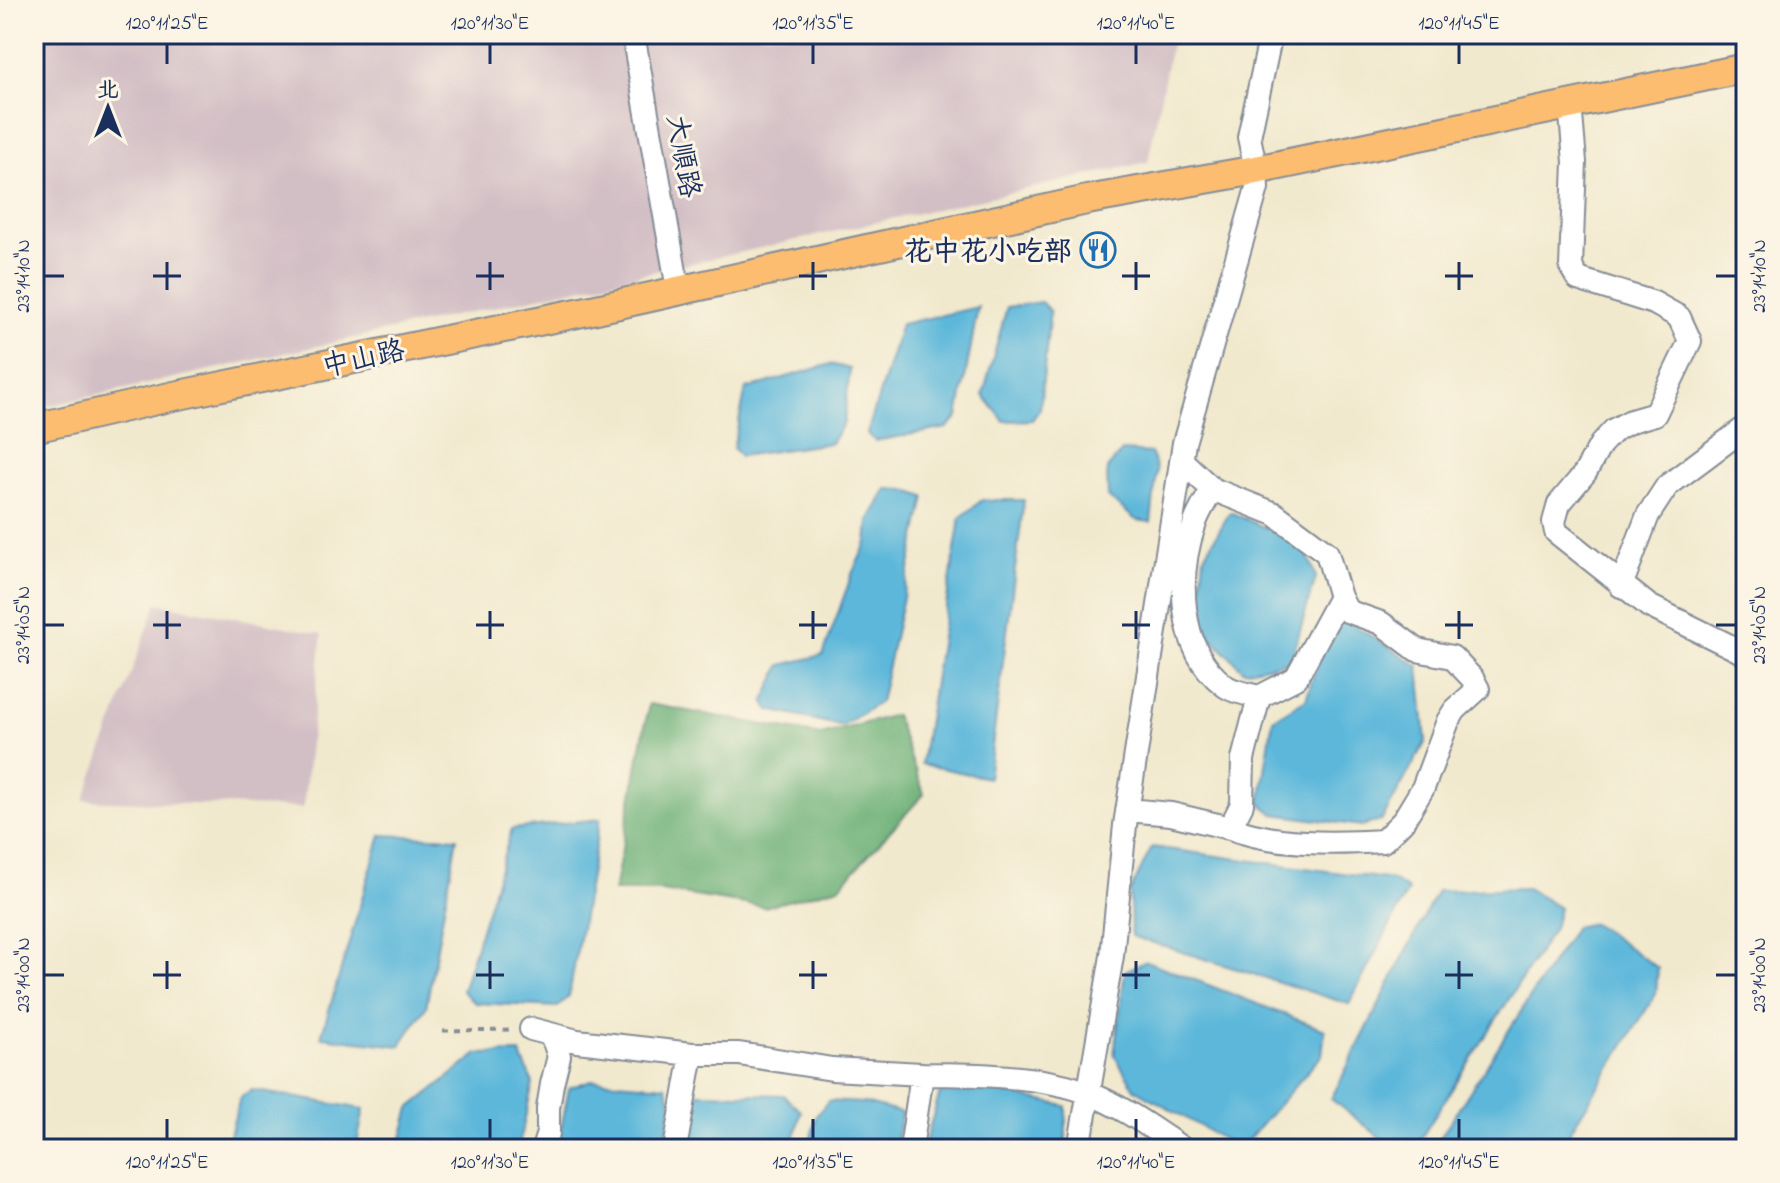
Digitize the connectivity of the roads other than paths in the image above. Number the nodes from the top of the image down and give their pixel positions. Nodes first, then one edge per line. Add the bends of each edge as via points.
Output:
1 (633, 34) edge
2 (647, 34) edge
3 (1271, 34) edge
4 (1746, 68) edge
5 (1570, 103) junction
6 (1256, 170) junction
7 (685, 287) junction
8 (1746, 427) edge
9 (34, 428) edge
10 (1182, 461) junction
11 (1212, 489) junction
12 (1621, 586) junction
13 (1340, 597) junction
14 (1746, 654) edge
15 (1259, 697) junction
16 (1128, 810) junction
17 (1230, 828) junction
18 (692, 1054) junction
19 (922, 1074) junction
20 (1087, 1092) junction
21 (543, 1149) edge
22 (675, 1149) edge
23 (911, 1149) edge
24 (1079, 1149) edge
25 (1183, 1149) edge

1 - 7 street, 大順路
2 - 7 street, 大順路
3 - 6 street via 1249,137
4 - 5 main road, 中山路
5 - 6 main road, 中山路
5 - 12 street via 1575,162 1571,267 1578,279 1654,303 1679,317 1690,341 1655,414 1614,430 1559,504 1556,532
6 - 7 main road, 中山路 via 1087,200
6 - 10 street via 1257,188
7 - 9 main road, 中山路
8 - 12 street via 1667,486 1648,515
10 - 11 street
10 - 16 street
11 - 13 street via 1275,514 1327,553
11 - 15 street via 1195,523 1183,603 1199,656 1225,687
12 - 14 street via 1649,606
13 - 15 street via 1296,678
13 - 17 street via 1347,611 1381,623 1417,650 1452,657 1478,689 1448,721 1423,788 1383,841 1332,844 1254,837
15 - 17 street via 1243,759 1242,804
16 - 17 street
16 - 20 street via 1112,956
18 - 19 street via 739,1054 832,1069
18 - 21 street via 541,1032 559,1056
18 - 22 street
19 - 20 street via 1017,1079
19 - 23 street
20 - 24 street
20 - 25 street

